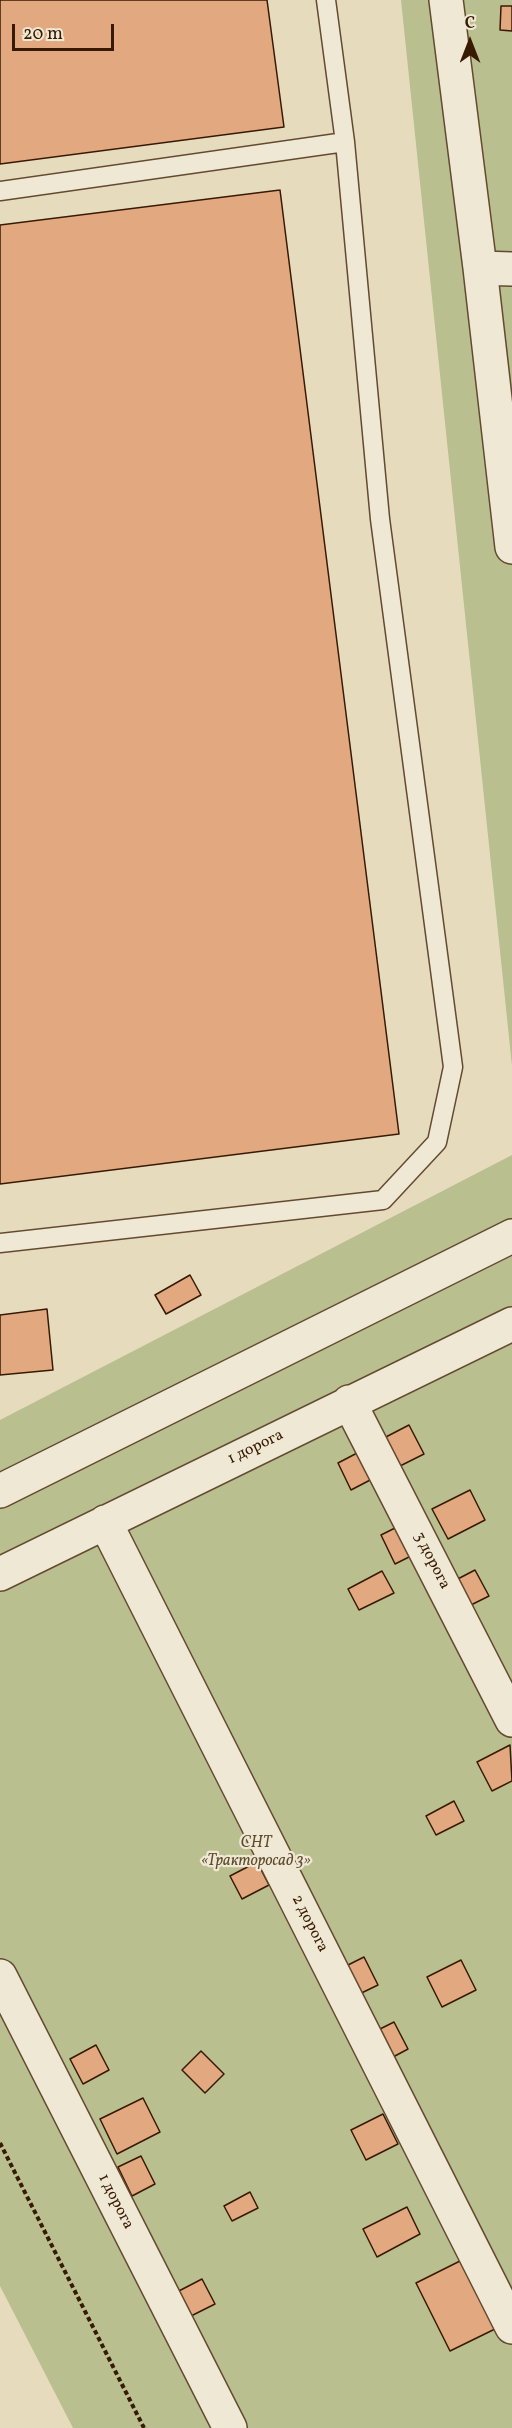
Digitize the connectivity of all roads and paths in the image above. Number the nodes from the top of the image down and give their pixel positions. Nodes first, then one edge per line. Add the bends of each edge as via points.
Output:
1 (326, 0) edge
2 (446, 0) edge
3 (345, 142) junction
4 (0, 191) edge
5 (496, 268) edge
6 (512, 548) edge
7 (512, 1236) edge
8 (0, 1244) edge
9 (512, 1324) edge
10 (349, 1402) junction
11 (0, 1491) edge
12 (105, 1522) junction
13 (0, 1574) edge
14 (512, 1720) edge
15 (0, 1976) edge
16 (0, 2143) edge
17 (512, 2327) edge
18 (144, 2428) edge
19 (230, 2428) edge

1 - 3 lane
2 - 5 street
3 - 4 lane
3 - 8 lane via 380,519 453,1067 437,1142 383,1200
5 - 6 street
7 - 11 street
9 - 10 street, 1 дорога
10 - 12 street, 1 дорога
10 - 14 street, 3 дорога
12 - 13 street, 1 дорога
12 - 17 street, 2 дорога
15 - 19 street, 1 дорога
16 - 18 path

